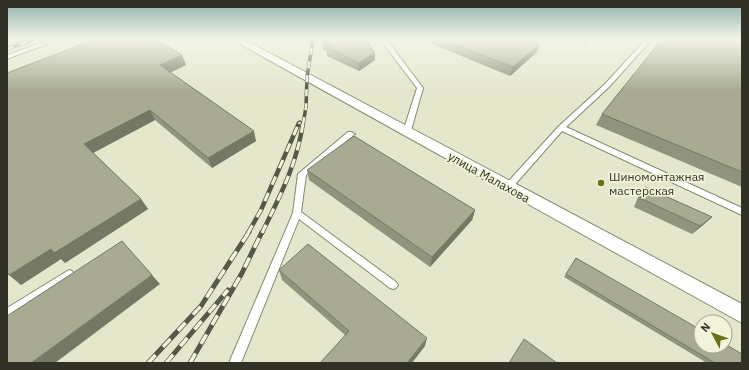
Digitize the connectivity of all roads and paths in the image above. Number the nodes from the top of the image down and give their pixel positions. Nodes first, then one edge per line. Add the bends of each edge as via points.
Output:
1 (268, 56) edge
2 (396, 56) edge
3 (634, 56) edge
4 (561, 128) junction
5 (407, 132) junction
6 (351, 134) dead end
7 (508, 187) junction
8 (742, 212) edge
9 (297, 213) junction
10 (69, 274) edge
11 (393, 285) dead end
12 (7, 314) edge
13 (742, 314) edge
14 (235, 363) edge

1 - 5 street, улица Малахова
2 - 5 lane via 420,88
3 - 4 lane via 594,100
4 - 7 lane
4 - 8 lane
5 - 7 street, улица Малахова
6 - 9 lane via 302,174
7 - 13 street, улица Малахова
9 - 11 lane
9 - 14 lane
10 - 12 lane

